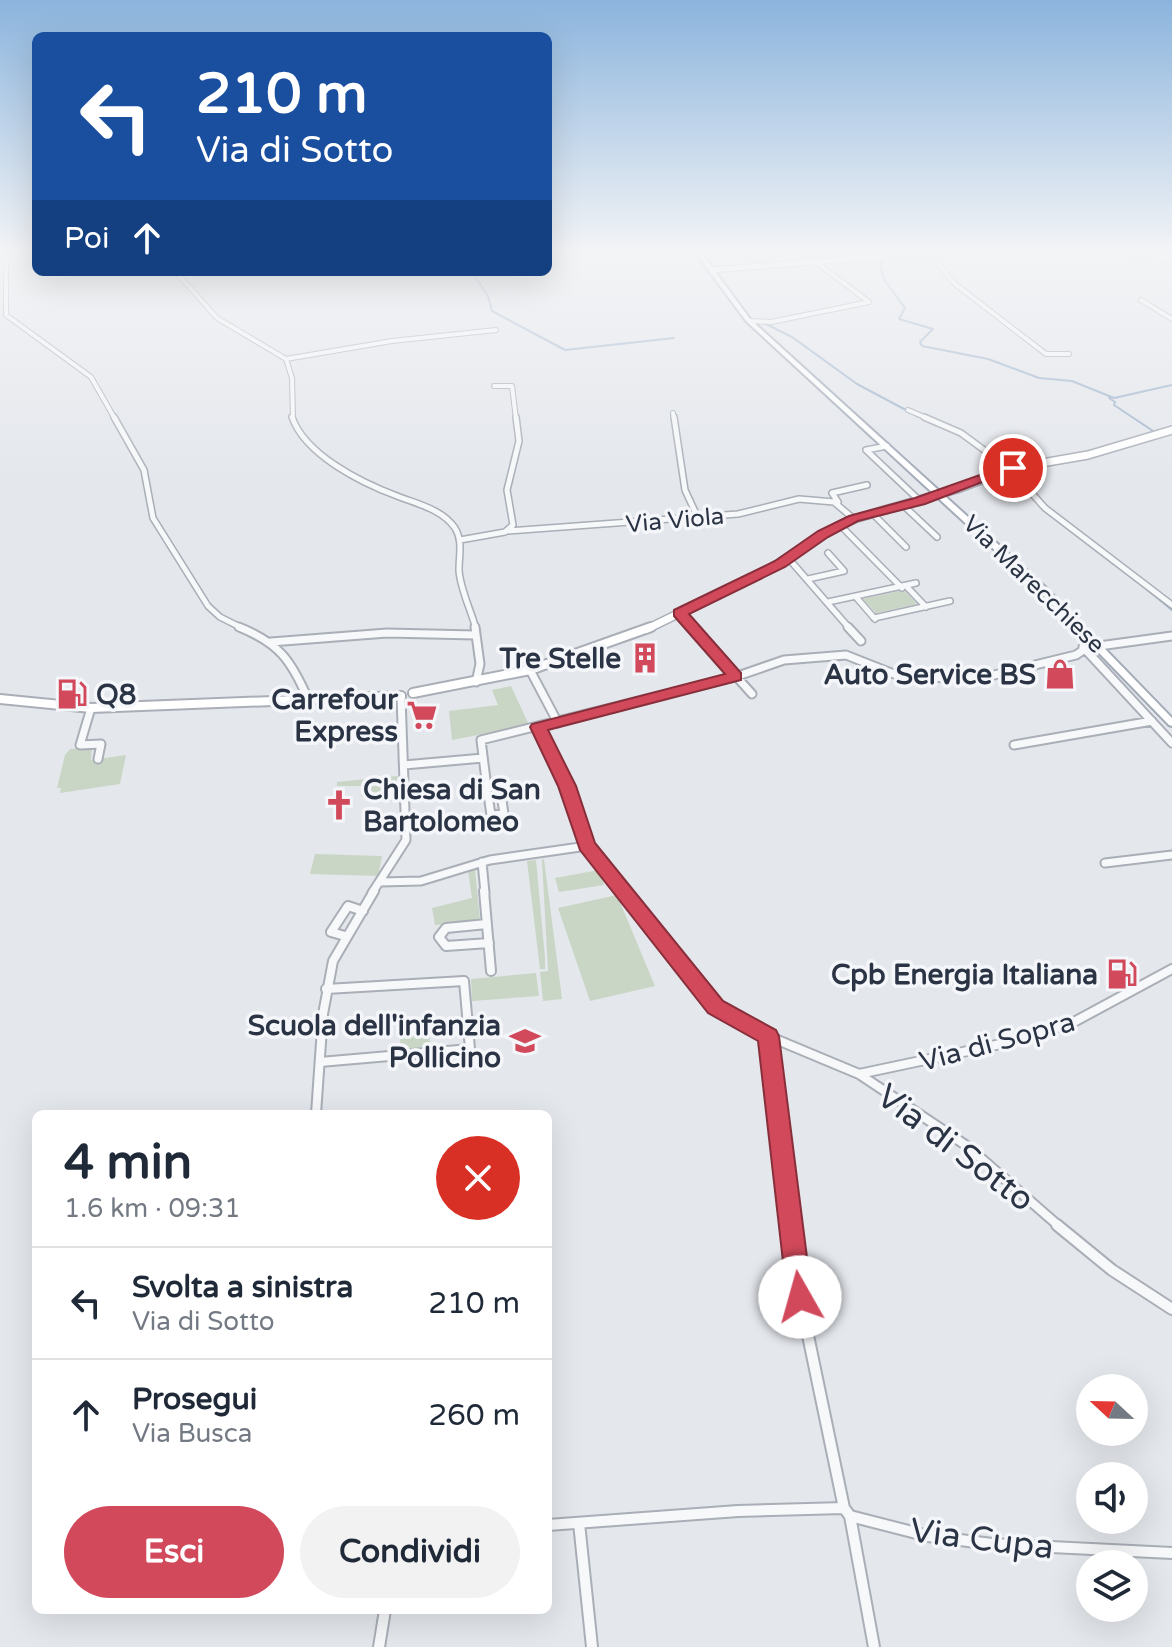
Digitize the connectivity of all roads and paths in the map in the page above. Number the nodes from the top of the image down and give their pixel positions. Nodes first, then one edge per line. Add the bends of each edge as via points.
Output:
1 (25, 329) edge
2 (234, 329) edge
3 (758, 329) edge
4 (1013, 329) edge
5 (496, 330) dead end
6 (1069, 354) dead end
7 (286, 359) junction
8 (494, 386) dead end
9 (908, 410) dead end
10 (673, 413) dead end
11 (1172, 430) edge
12 (887, 446) junction
13 (1010, 469) junction
14 (867, 485) dead end
15 (939, 494) junction
16 (922, 500) junction
17 (839, 504) junction
18 (950, 504) junction
19 (903, 505) junction
20 (872, 513) junction
21 (698, 518) junction
22 (854, 519) junction
23 (840, 525) junction
24 (508, 531) junction
25 (937, 537) dead end
26 (460, 540) junction
27 (906, 547) dead end
28 (828, 553) dead end
29 (789, 559) junction
30 (808, 579) junction
31 (916, 583) dead end
32 (905, 587) junction
33 (856, 597) junction
34 (950, 601) dead end
35 (828, 602) junction
36 (1172, 605) edge
37 (926, 607) junction
38 (680, 613) junction
39 (475, 635) junction
40 (1172, 636) edge
41 (861, 641) dead end
42 (271, 642) junction
43 (1097, 644) junction
44 (1083, 647) junction
45 (530, 670) junction
46 (735, 677) junction
47 (476, 682) junction
48 (752, 694) dead end
49 (406, 696) junction
50 (0, 699) edge
51 (308, 699) junction
52 (91, 708) junction
53 (1152, 721) junction
54 (558, 723) junction
55 (1172, 723) edge
56 (538, 727) junction
57 (1172, 743) edge
58 (1014, 745) dead end
59 (483, 758) junction
60 (98, 759) dead end
61 (404, 765) junction
62 (487, 788) dead end
63 (587, 846) junction
64 (1172, 855) edge
65 (482, 862) junction
66 (1105, 863) dead end
67 (381, 882) junction
68 (363, 911) junction
69 (487, 924) junction
70 (345, 936) junction
71 (489, 943) junction
72 (1172, 969) edge
73 (491, 971) dead end
74 (326, 989) junction
75 (768, 1036) junction
76 (320, 1062) junction
77 (859, 1074) junction
78 (316, 1110) edge
79 (1172, 1309) edge
80 (847, 1512) junction
81 (579, 1523) junction
82 (552, 1525) edge
83 (1172, 1553) edge
84 (384, 1614) edge
85 (379, 1647) edge
86 (592, 1647) edge
87 (874, 1647) edge

1 - 42 street via 91,377 144,470 153,518 208,606 218,617
2 - 7 street
3 - 12 main road, Via Marecchiese
4 - 6 street via 1046,354
5 - 7 street
7 - 26 street via 289,406 305,439 365,480 444,517
8 - 24 street via 512,386 519,426 518,451 508,477 513,519
9 - 13 street via 961,433
10 - 21 street via 685,490
11 - 13 main road via 1088,455
12 - 15 main road, Via Marecchiese
12 - 16 street via 866,450
13 - 15 main road
13 - 36 street via 1045,508
14 - 17 street via 832,493
15 - 16 main road
15 - 18 main road, Via Marecchiese
16 - 18 main road
16 - 19 main road
17 - 21 street, Via Viola via 799,499
17 - 22 street
18 - 43 main road, Via Marecchiese
19 - 20 main road
19 - 25 street
20 - 22 main road
20 - 27 street
21 - 24 street, Via Viola
22 - 23 main road
23 - 29 main road
23 - 32 street
24 - 26 street, Via Viola
26 - 39 street via 460,578
28 - 30 street via 844,571
29 - 30 street
29 - 38 main road
30 - 35 street
31 - 32 street
32 - 33 street
32 - 37 street
33 - 35 street
33 - 37 street via 876,620
34 - 37 street
35 - 41 street
38 - 45 main road via 608,645
38 - 46 street
39 - 42 street via 387,633
39 - 47 street via 480,664
40 - 43 street
42 - 51 street via 289,661
43 - 44 street
43 - 55 main road, Via Marecchiese
44 - 46 street via 1076,655 978,679 899,676 834,654 784,660
44 - 53 street
45 - 47 main road
45 - 54 street
46 - 48 street
46 - 54 street
47 - 49 main road
49 - 51 main road
49 - 61 street via 400,711
50 - 52 main road
51 - 52 main road
52 - 60 street via 80,745 101,744
53 - 57 street
53 - 58 street
54 - 56 street
56 - 59 street via 481,740
56 - 63 street via 567,786
59 - 61 street
59 - 62 street
61 - 67 street via 406,840
63 - 65 street
63 - 75 street, Via di Sotto via 716,1007
64 - 66 street
65 - 67 street via 435,880
65 - 69 street
67 - 68 street
68 - 70 street
68 - 70 street via 348,906 331,932
69 - 71 street
69 - 71 street via 446,928 439,937 446,946
70 - 74 street
71 - 73 street
72 - 77 street, Via di Sopra via 1072,1023 1010,1042
74 - 76 street
74 - 76 street via 464,981 470,1049
75 - 77 street, Via di Sotto
75 - 80 street via 800,1297
76 - 78 street
77 - 79 street, Via di Sotto via 967,1146 1112,1270
80 - 81 street, Via Cupa via 738,1511
80 - 83 street, Via Cupa via 928,1536
80 - 87 street
81 - 82 street, Via Cupa
81 - 86 street
84 - 85 street

